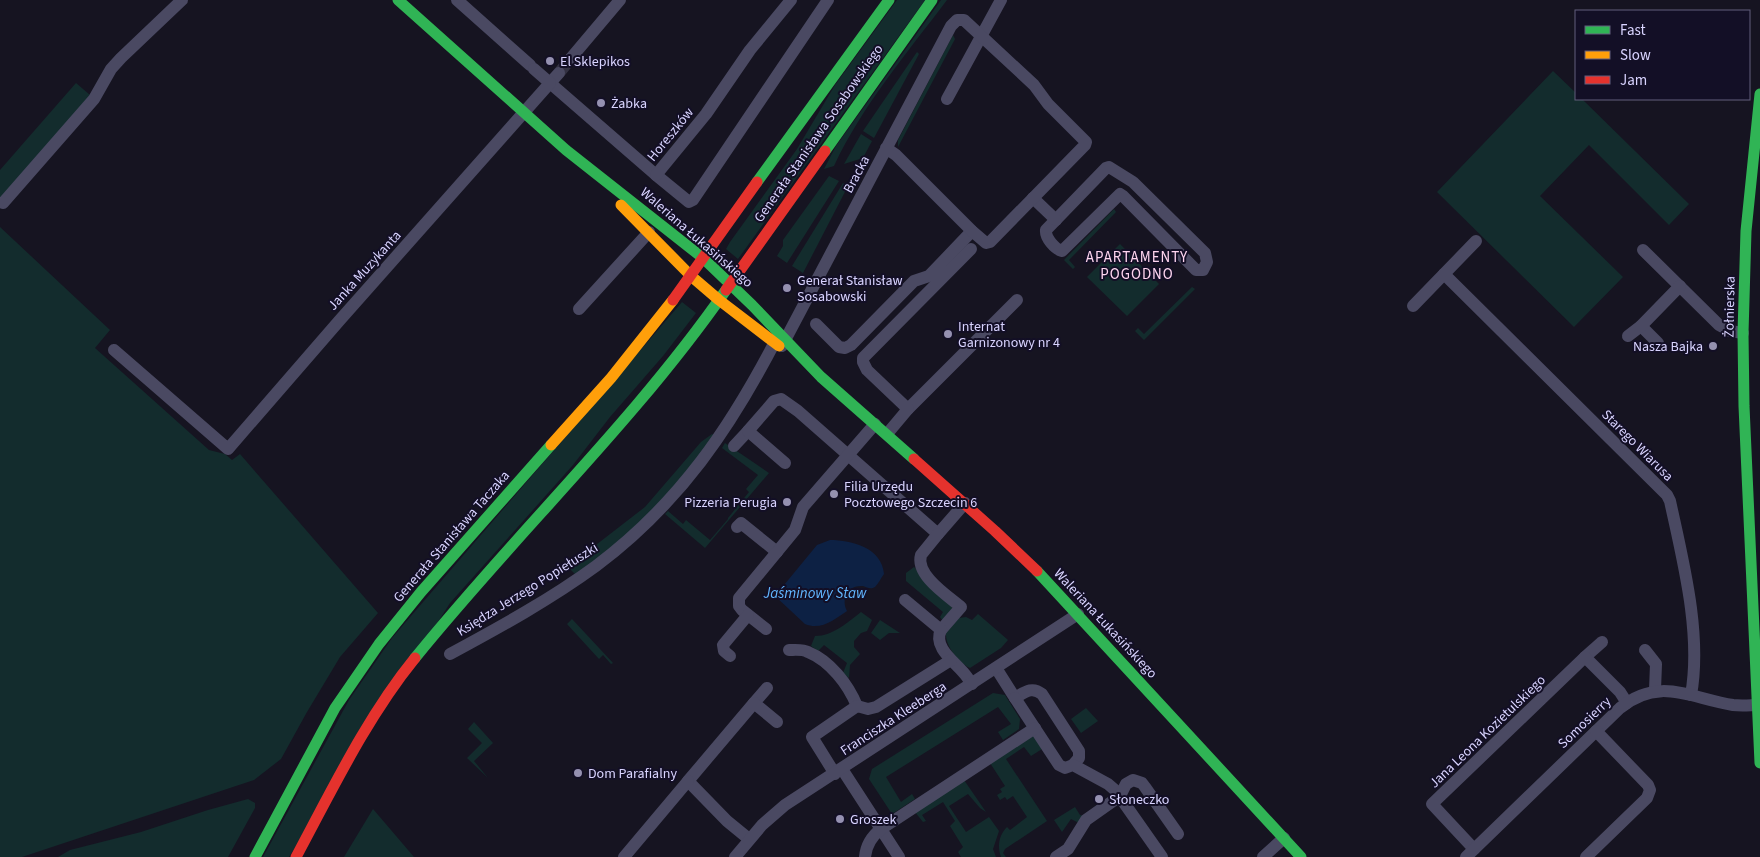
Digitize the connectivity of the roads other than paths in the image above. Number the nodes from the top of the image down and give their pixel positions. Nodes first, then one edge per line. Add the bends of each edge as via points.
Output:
1 (182, 0) edge
2 (398, 0) edge
3 (457, 0) edge
4 (620, 0) edge
5 (791, 0) edge
6 (888, 0) edge
7 (932, 0) edge
8 (1001, 0) edge
9 (831, 2) edge
10 (982, 35) junction
11 (572, 58) tunnel mouth
12 (559, 72) tunnel mouth
13 (550, 83) junction
14 (1760, 94) edge
15 (946, 99) dead end
16 (524, 112) junction
17 (886, 148) junction
18 (566, 150) junction
19 (712, 163) dead end
20 (656, 175) junction
21 (682, 198) junction
22 (1033, 198) junction
23 (3, 202) dead end
24 (1056, 220) junction
25 (972, 231) junction
26 (649, 232) junction
27 (1476, 241) dead end
28 (971, 249) dead end
29 (1643, 250) dead end
30 (703, 258) junction
31 (1444, 274) junction
32 (691, 276) junction
33 (730, 283) junction
34 (1680, 286) junction
35 (719, 300) junction
36 (1017, 300) dead end
37 (1413, 306) dead end
38 (579, 309) dead end
39 (816, 324) dead end
40 (1641, 326) junction
41 (1744, 333) junction
42 (1628, 336) dead end
43 (780, 341) junction
44 (1658, 343) dead end
45 (114, 350) dead end
46 (908, 409) junction
47 (874, 424) junction
48 (748, 431) junction
49 (886, 434) junction
50 (734, 446) dead end
51 (848, 456) junction
52 (785, 463) dead end
53 (965, 503) junction
54 (1755, 520) edge
55 (737, 527) dead end
56 (938, 534) junction
57 (777, 552) junction
58 (905, 600) dead end
59 (1078, 614) junction
60 (748, 615) junction
61 (766, 629) dead end
62 (941, 630) junction
63 (1602, 642) dead end
64 (789, 650) dead end
65 (1645, 650) dead end
66 (450, 654) dead end
67 (730, 656) dead end
68 (1585, 657) junction
69 (951, 660) junction
70 (996, 668) junction
71 (972, 684) junction
72 (767, 688) dead end
73 (1655, 690) junction
74 (1691, 694) junction
75 (1015, 698) junction
76 (754, 703) junction
77 (1627, 703) junction
78 (1758, 705) edge
79 (857, 706) junction
80 (778, 722) dead end
81 (1035, 728) junction
82 (1596, 731) junction
83 (1760, 762) edge
84 (1073, 765) junction
85 (838, 771) junction
86 (688, 782) junction
87 (1120, 796) junction
88 (881, 829) junction
89 (1178, 834) dead end
90 (1284, 838) junction
91 (749, 839) junction
92 (1470, 853) edge
93 (255, 857) edge
94 (296, 857) edge
95 (624, 857) edge
96 (735, 857) edge
97 (865, 857) edge
98 (899, 857) edge
99 (1056, 857) edge
100 (1162, 857) edge
101 (1263, 857) edge
102 (1301, 857) edge
103 (1586, 857) edge

1 - 23 street via 121,58 94,99
2 - 16 street, Waleriana Łukasińskiego
3 - 13 street, Horeszków
4 - 11 street
5 - 20 street, Horeszków
6 - 30 street, Generała Stanisława Sosabowskiego
7 - 33 street, Generała Stanisława Sosabowskiego
8 - 10 street
9 - 21 street via 693,200 689,202
10 - 15 street
10 - 17 street, Bracka via 968,22 956,20
10 - 22 street via 1086,142
12 - 13 street
13 - 16 street
13 - 20 street, Horeszków
14 - 41 street, Żołnierska via 1746,231
16 - 18 street, Waleriana Łukasińskiego
16 - 45 street, Janka Muzykanta via 228,449
17 - 25 street
17 - 43 street, Bracka
18 - 26 street, Waleriana Łukasińskiego
18 - 30 street, Waleriana Łukasińskiego
19 - 21 street via 689,197
20 - 21 street
22 - 24 street
22 - 25 street via 990,242 984,242
24 - 24 street via 1106,168 1112,168 1133,182 1205,253 1207,262 1203,270 1196,270 1120,194 1062,250 1045,234
25 - 39 street via 929,276 914,281 851,345 839,347
26 - 32 street, Waleriana Łukasińskiego
26 - 38 street, Waleriana Łukasińskiego
27 - 31 street
28 - 46 street via 864,358 867,370
29 - 34 street
30 - 32 street, Generała Stanisława Taczaka
30 - 33 street, Waleriana Łukasińskiego
31 - 37 street
31 - 74 street, Starego Wiarusa via 1667,495 1690,598 1694,650
32 - 35 street, Waleriana Łukasińskiego
32 - 93 street, Generała Stanisława Taczaka via 616,372 426,586 379,644 335,708
33 - 35 street
33 - 43 street, Waleriana Łukasińskiego
34 - 40 street
34 - 41 street via 1723,328
35 - 43 street, Waleriana Łukasińskiego
35 - 94 street via 664,373 413,658 360,737
36 - 46 street
40 - 42 street
40 - 44 street
41 - 54 street, Żołnierska via 1744,406
43 - 47 street, Waleriana Łukasińskiego
43 - 66 street, Księdza Jerzego Popiełuszki via 696,469 621,546 582,576
46 - 49 street
47 - 49 street, Waleriana Łukasińskiego
47 - 51 street
48 - 50 street
48 - 51 street via 774,401 781,400
48 - 52 street
49 - 53 street, Waleriana Łukasińskiego
51 - 56 street
51 - 57 street via 803,507 795,530
53 - 56 street
53 - 59 street, Waleriana Łukasińskiego
54 - 78 street, Żołnierska
55 - 57 street via 740,523
56 - 62 street via 921,555 922,570 961,607
57 - 60 street via 739,598 739,606
58 - 62 street
59 - 70 street, Franciszka Kleeberga
59 - 90 street, Waleriana Łukasińskiego
60 - 61 street
60 - 67 street via 723,645
62 - 69 street via 938,638
63 - 68 street, Jana Leona Kozietulskiego
64 - 79 street via 806,651 822,661 841,678
65 - 73 street via 1656,664
68 - 77 street
68 - 92 street, Jana Leona Kozietulskiego via 1432,804
69 - 71 street
69 - 79 street via 876,707
70 - 71 street, Franciszka Kleeberga
70 - 75 street
71 - 85 street, Franciszka Kleeberga
72 - 76 street
73 - 74 street, Somosierry
73 - 77 street, Somosierry
74 - 78 street, Somosierry via 1731,704
75 - 81 street
75 - 84 street via 1030,690 1042,694 1079,751 1079,758
76 - 80 street
76 - 86 street
77 - 82 street, Somosierry
78 - 83 street, Żołnierska
79 - 85 street via 812,737
81 - 84 street via 1058,764 1065,768
81 - 88 street
82 - 92 street, Somosierry
82 - 103 street via 1650,790 1647,798
84 - 87 street via 1108,784
85 - 88 street
85 - 91 street, Franciszka Kleeberga via 777,812
86 - 91 street
86 - 95 street
87 - 89 street via 1129,782 1138,780
87 - 99 street via 1086,820 1068,849
87 - 100 street
88 - 97 street via 871,840
88 - 98 street
90 - 101 street
90 - 102 street, Waleriana Łukasińskiego
91 - 96 street, Franciszka Kleeberga

